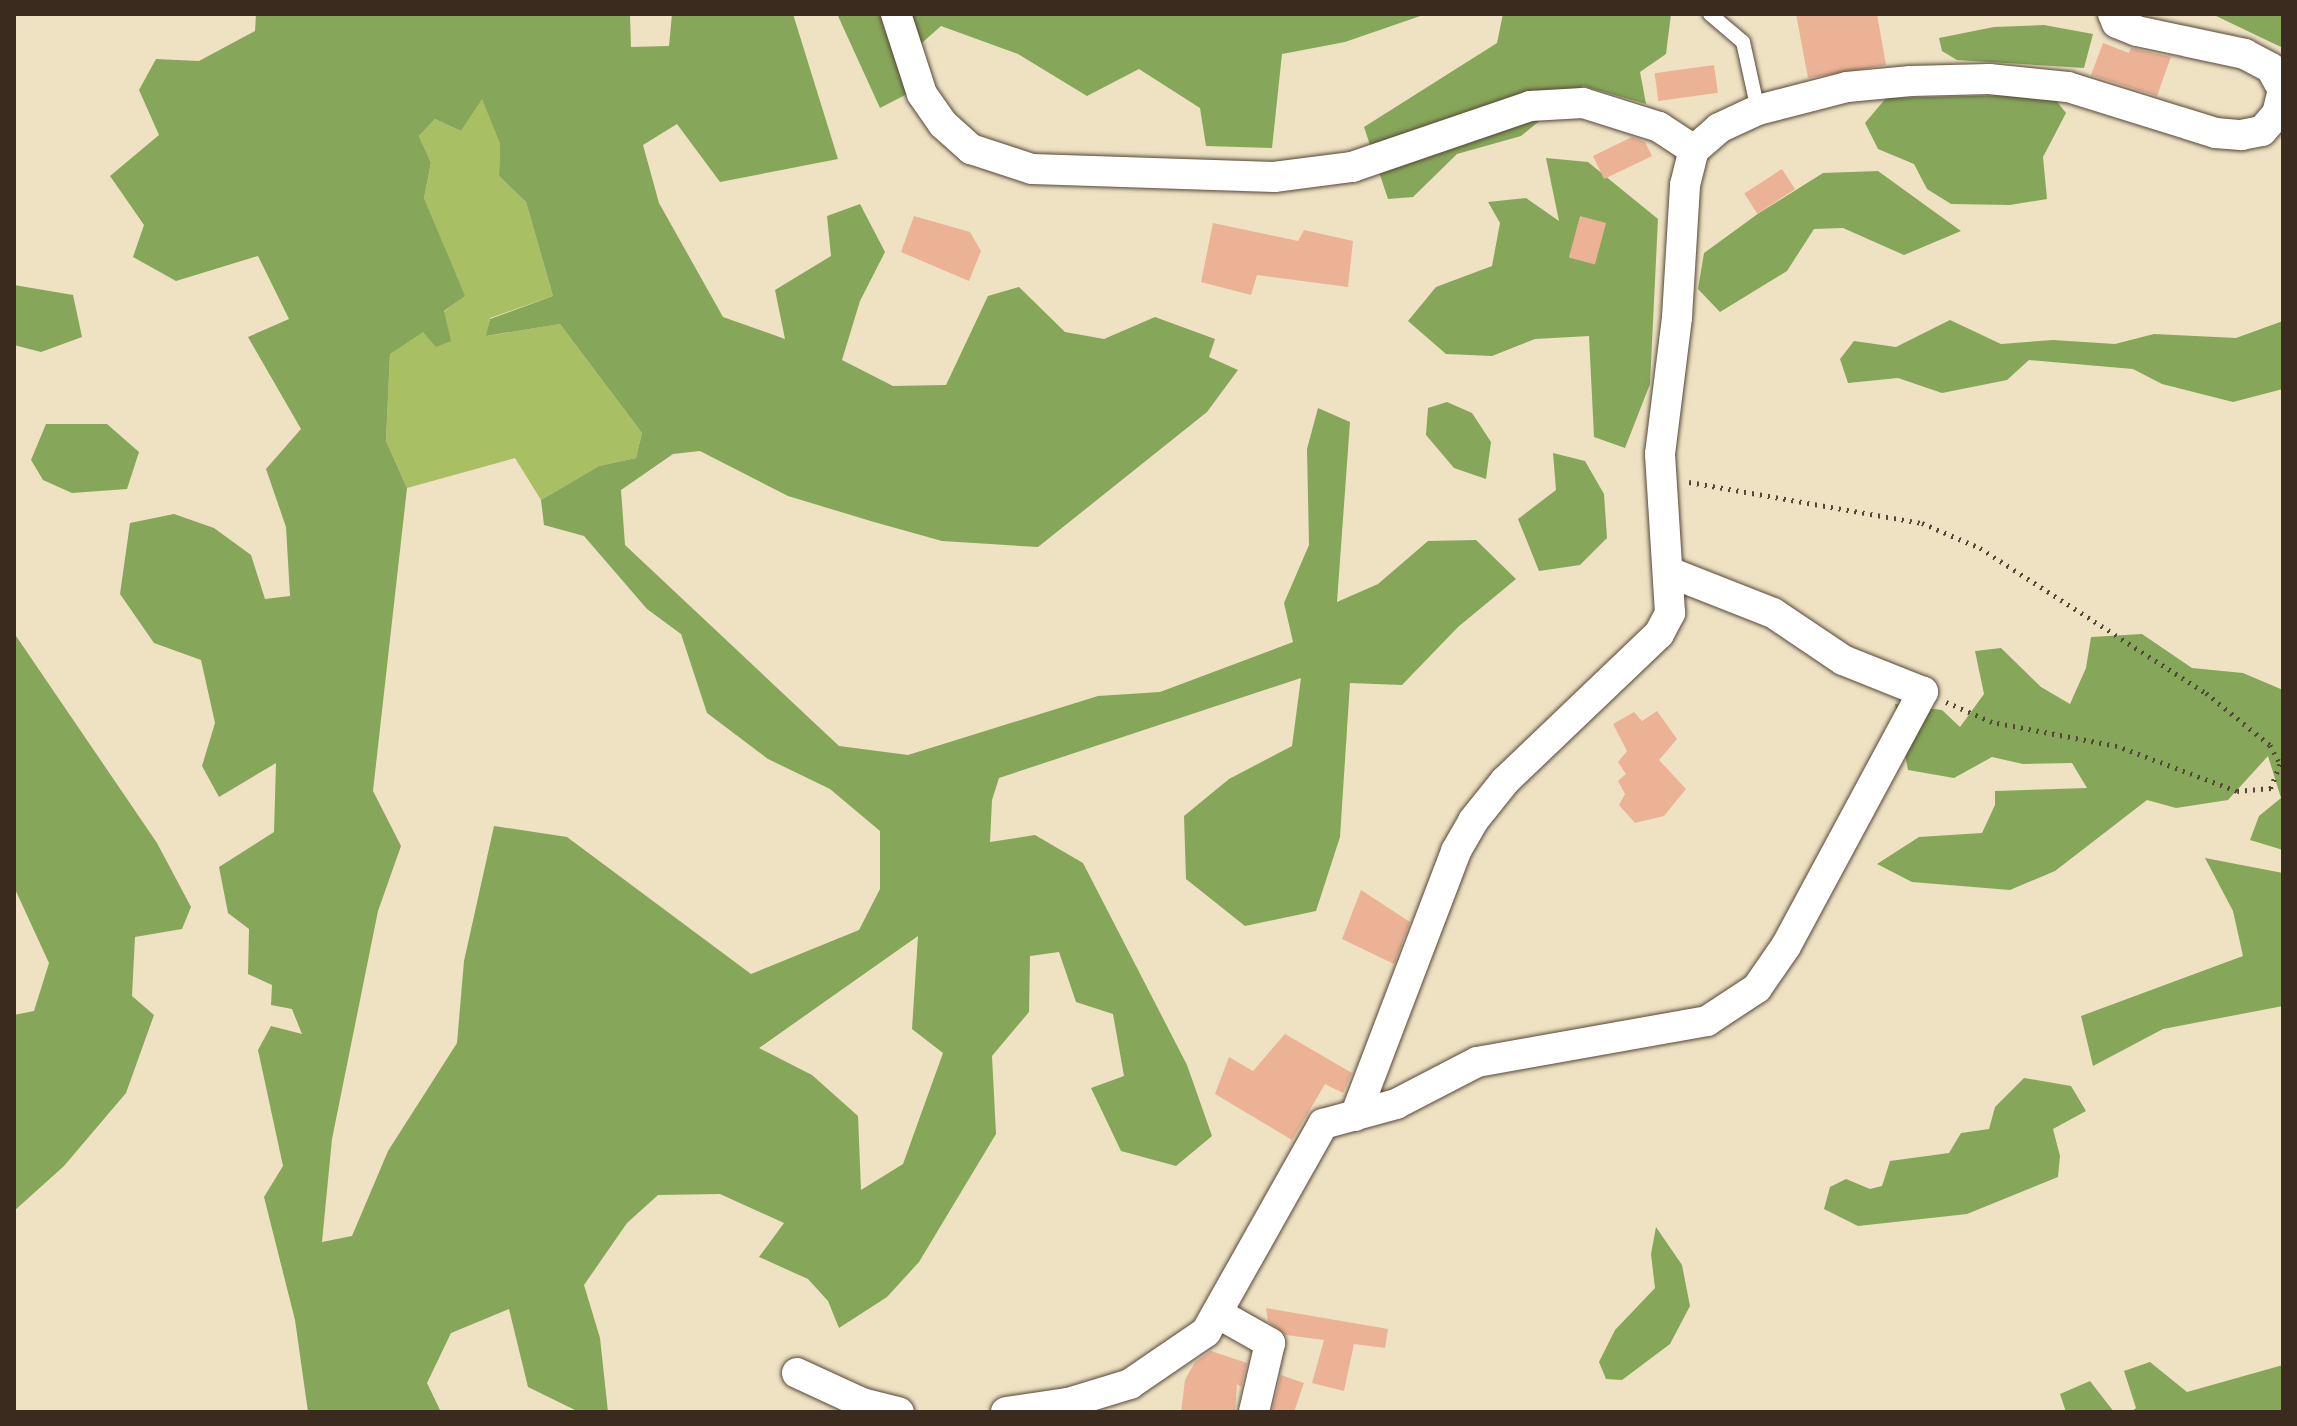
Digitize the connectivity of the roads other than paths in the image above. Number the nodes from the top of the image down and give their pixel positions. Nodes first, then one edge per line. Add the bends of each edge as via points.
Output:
1 (896, 14) edge
2 (1710, 14) edge
3 (2113, 14) edge
4 (1758, 110) junction
5 (1694, 150) junction
6 (1669, 572) junction
7 (1355, 1116) junction
8 (1217, 1313) junction
9 (797, 1373) dead end
10 (899, 1412) edge
11 (1006, 1412) edge
12 (1254, 1412) edge

1 - 5 street via 922,94 943,124 971,149 1032,169 1274,177 1352,167 1530,106 1583,103 1659,127
2 - 4 lane via 1743,42
3 - 4 street via 2117,23 2137,31 2245,54 2271,68 2283,90 2277,114 2262,131 2216,133 2068,87 1989,79 1847,87
4 - 5 street via 1719,128
5 - 6 street via 1685,185 1660,482
6 - 7 street via 1670,613 1659,634 1505,781 1468,831
6 - 7 street via 1773,613 1843,660 1923,692 1786,946 1757,988 1707,1021 1477,1062 1396,1104
7 - 8 street via 1323,1124
8 - 11 street via 1206,1332 1130,1384 1068,1403
8 - 12 street via 1270,1343
9 - 10 street via 862,1403

